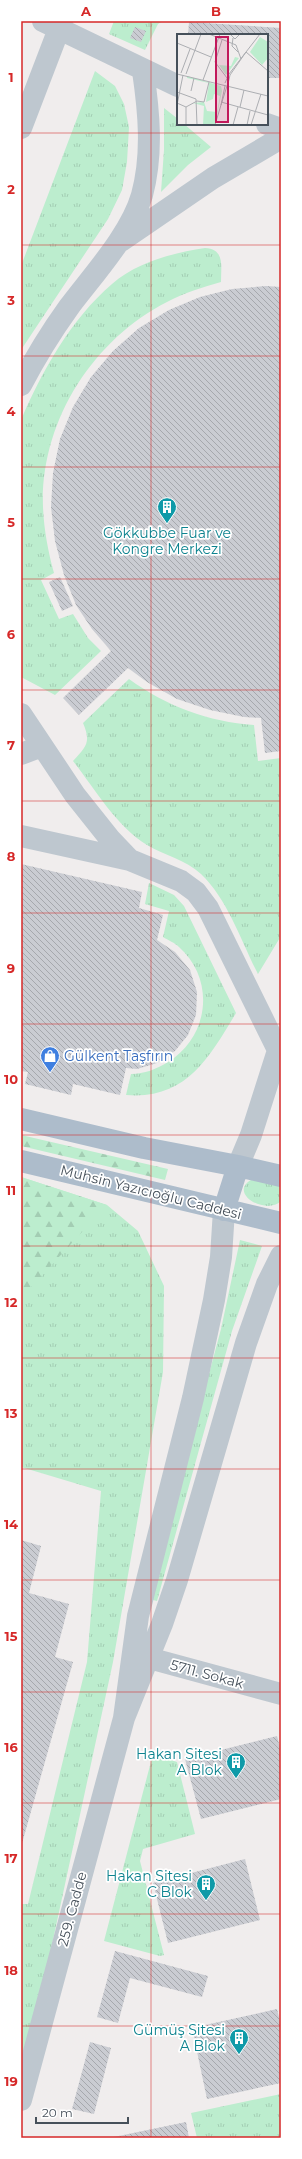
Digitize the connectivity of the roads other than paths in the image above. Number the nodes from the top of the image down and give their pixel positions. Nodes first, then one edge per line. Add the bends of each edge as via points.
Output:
1 (54, 23) edge
2 (143, 71) junction
3 (177, 86) edge
4 (268, 124) edge
5 (21, 128) edge
6 (281, 129) edge
7 (281, 138) edge
8 (116, 245) junction
9 (21, 385) edge
10 (21, 714) edge
11 (42, 746) junction
12 (21, 754) edge
13 (21, 836) edge
14 (130, 860) junction
15 (279, 1046) edge
16 (21, 1119) edge
17 (21, 1161) edge
18 (238, 1166) junction
19 (281, 1176) edge
20 (224, 1210) junction
21 (281, 1223) edge
22 (281, 1256) edge
23 (140, 1656) junction
24 (281, 1694) edge
25 (21, 2100) edge

1 - 2 street
1 - 5 street
2 - 3 street
2 - 8 street via 149,129 146,177 132,218
4 - 6 street
7 - 8 street via 213,178
8 - 9 street via 59,321
10 - 11 street
11 - 12 street
11 - 14 street via 97,824
13 - 14 street
14 - 15 street via 181,881 196,892 220,929
15 - 18 street
16 - 18 main road via 144,1148
17 - 20 main road, Muhsin Yazıcıoğlu Caddesi
18 - 19 main road
18 - 20 main road
20 - 21 main road, Muhsin Yazıcıoğlu Caddesi
20 - 23 street via 222,1257 214,1300 193,1398 138,1616
22 - 23 street via 267,1284 246,1342 162,1624
23 - 24 street, 5711. Sokak
23 - 25 street, 259. Cadde

